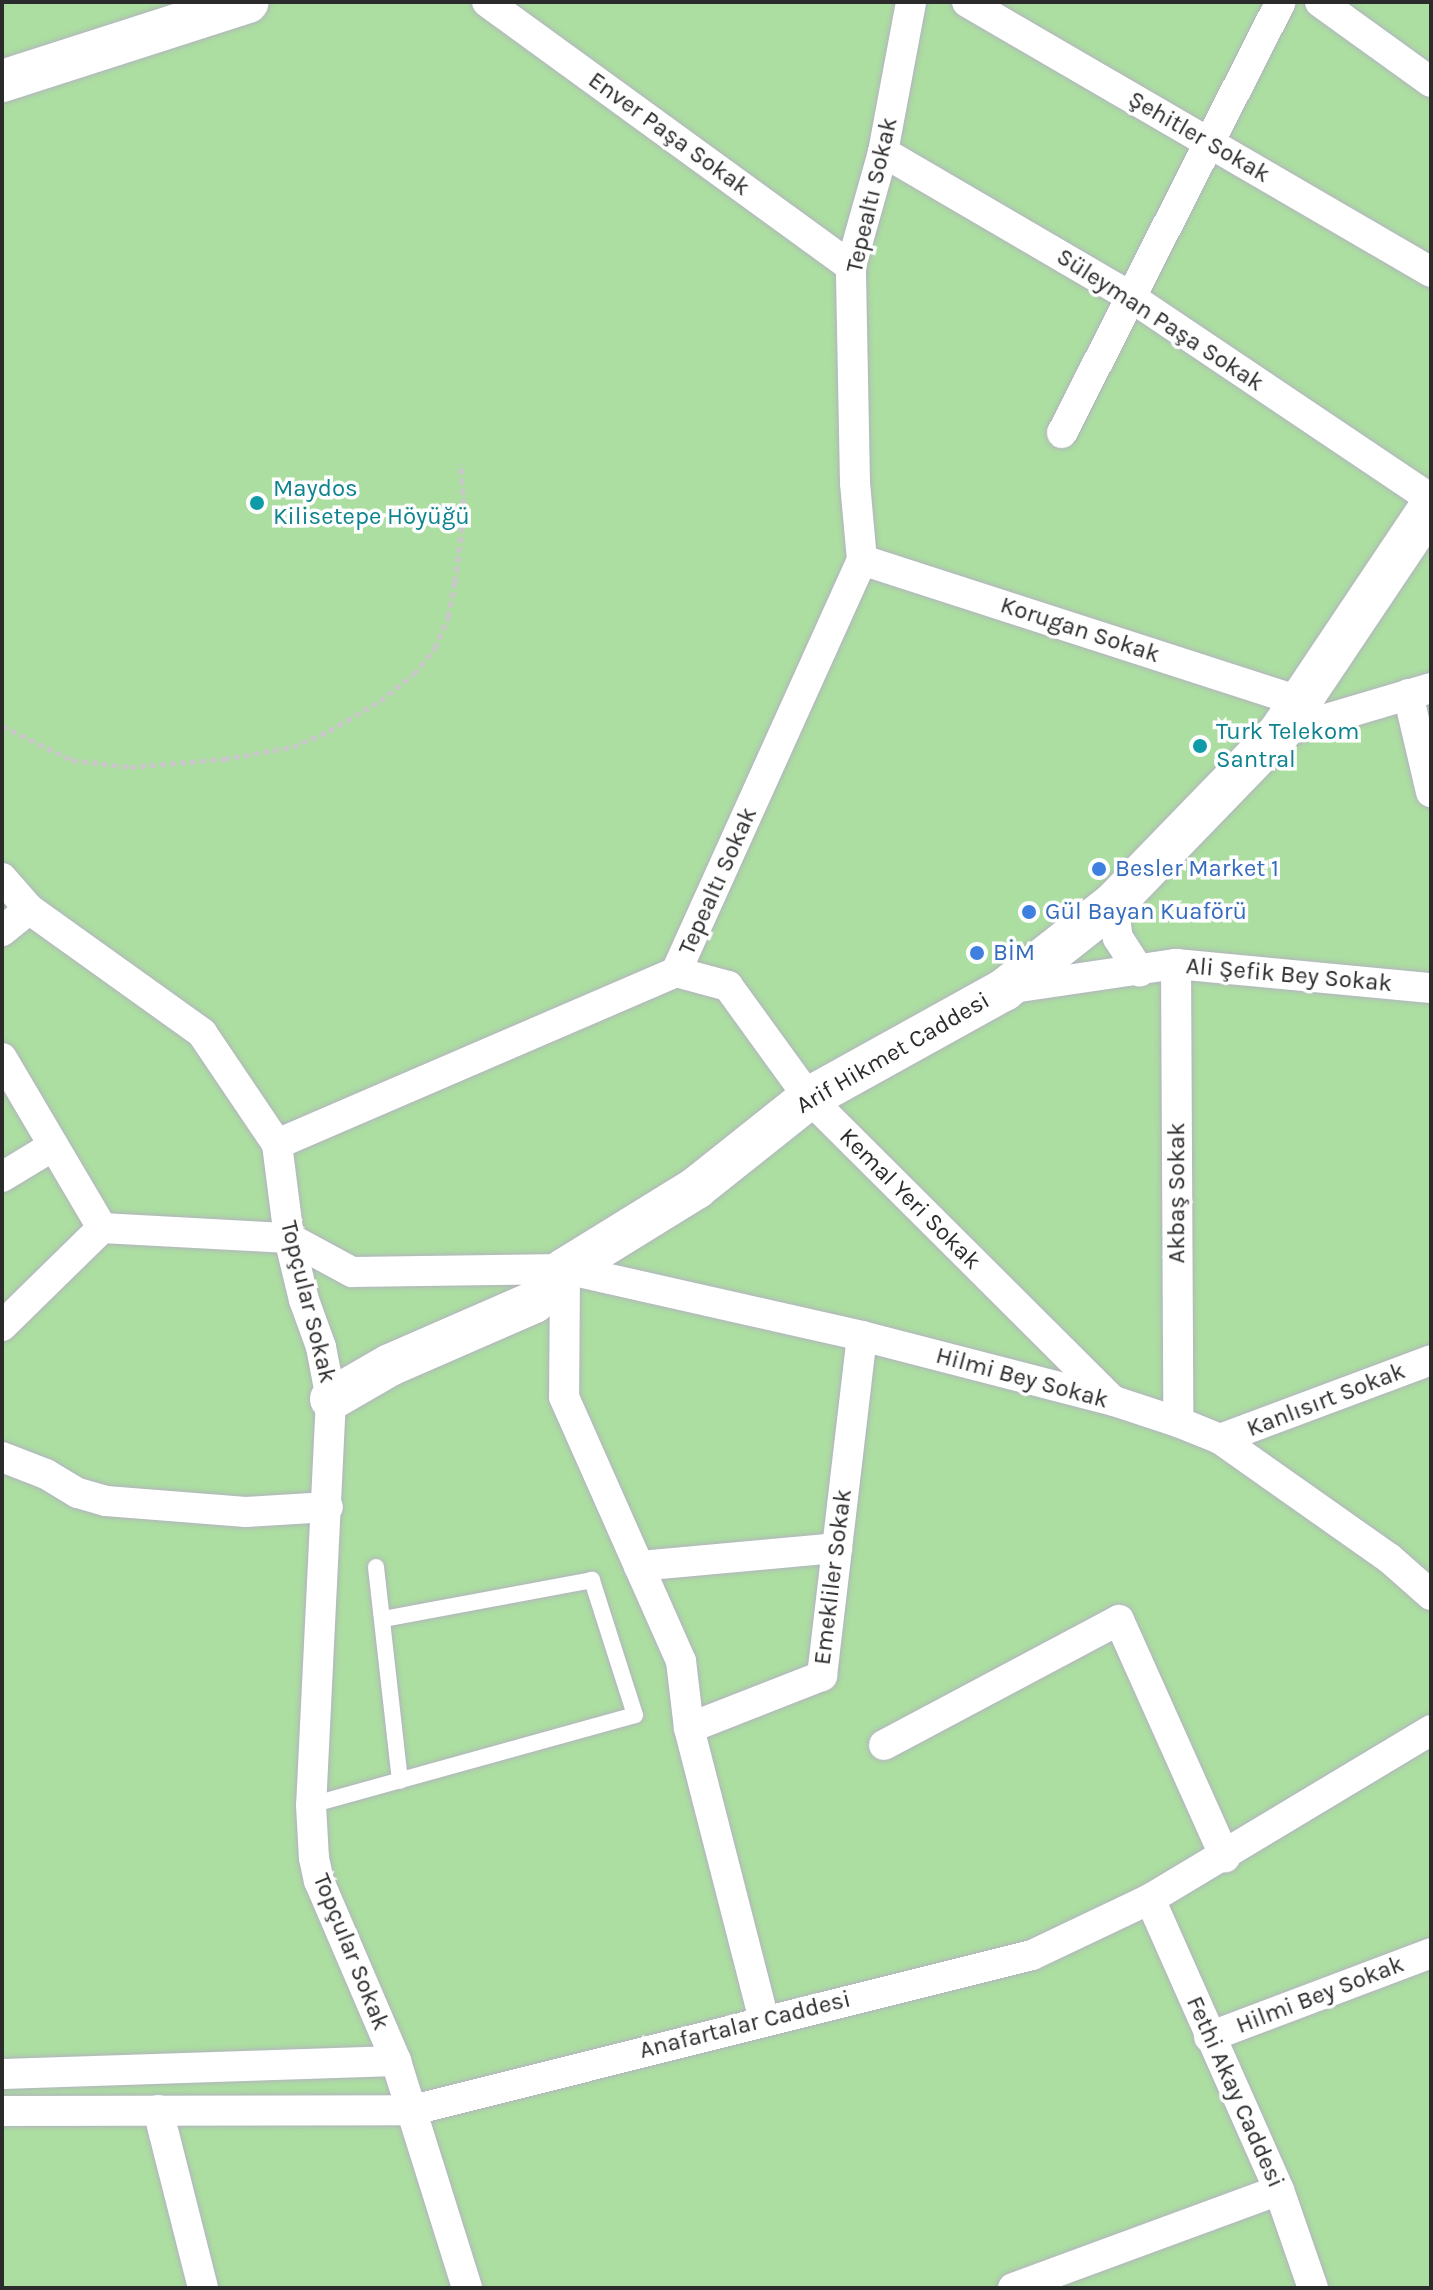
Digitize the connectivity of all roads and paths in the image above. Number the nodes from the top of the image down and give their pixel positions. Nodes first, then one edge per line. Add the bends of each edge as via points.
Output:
1 (248, 2) edge
2 (487, 2) edge
3 (911, 2) edge
4 (967, 2) edge
5 (1281, 2) edge
6 (1320, 2) edge
7 (203, 8) edge
8 (2, 81) edge
9 (1431, 82) edge
10 (1208, 143) junction
11 (883, 152) junction
12 (851, 266) junction
13 (1431, 272) edge
14 (1129, 296) junction
15 (1062, 433) dead end
16 (461, 463) dead end
17 (1431, 499) edge
18 (1431, 506) edge
19 (862, 560) junction
20 (1420, 691) edge
21 (1288, 717) junction
22 (2, 726) edge
23 (1431, 792) edge
24 (2, 878) edge
25 (1113, 904) junction
26 (29, 909) junction
27 (2, 931) edge
28 (1176, 964) junction
29 (676, 972) junction
30 (1140, 972) junction
31 (1431, 988) edge
32 (1004, 990) junction
33 (2, 1058) edge
34 (809, 1098) junction
35 (277, 1144) junction
36 (53, 1146) junction
37 (2, 1177) edge
38 (102, 1228) junction
39 (289, 1238) junction
40 (565, 1269) junction
41 (2, 1326) edge
42 (862, 1336) junction
43 (1431, 1360) edge
44 (331, 1399) junction
45 (1114, 1401) junction
46 (1178, 1422) junction
47 (1220, 1439) junction
48 (2, 1457) edge
49 (328, 1507) junction
50 (837, 1548) junction
51 (639, 1566) junction
52 (376, 1567) dead end
53 (1431, 1595) edge
54 (383, 1619) junction
55 (689, 1728) junction
56 (1431, 1730) edge
57 (884, 1745) dead end
58 (400, 1781) junction
59 (311, 1805) junction
60 (1225, 1857) junction
61 (1150, 1899) junction
62 (1431, 1953) edge
63 (764, 2020) junction
64 (1209, 2037) junction
65 (396, 2061) junction
66 (2, 2074) edge
67 (158, 2110) junction
68 (413, 2110) junction
69 (2, 2111) edge
70 (1279, 2190) junction
71 (203, 2288) edge
72 (467, 2288) edge
73 (1013, 2288) edge
74 (1313, 2288) edge

1 - 7 street
2 - 12 street, Enver Paşa Sokak
3 - 11 street, Tepealtı Sokak
4 - 10 street, Şehitler Sokak
5 - 10 street
6 - 9 street
7 - 8 street
10 - 13 street, Şehitler Sokak
10 - 14 street
11 - 12 street, Tepealtı Sokak
11 - 14 street, Süleyman Paşa Sokak
12 - 19 street, Tepealtı Sokak via 855,483
14 - 15 street
14 - 17 street, Süleyman Paşa Sokak
16 - 22 path via 464,514 455,582 435,648 392,692 329,731 279,750 130,767 72,760
18 - 21 street, Arif Hikmet Caddesi
19 - 21 street, Korugan Sokak
19 - 29 street, Tepealtı Sokak
20 - 21 street
20 - 23 street
21 - 25 street, Arif Hikmet Caddesi
24 - 26 street
25 - 30 street via 1118,938
25 - 32 street, Arif Hikmet Caddesi
26 - 27 street
26 - 35 street via 202,1033
28 - 30 street, Ali Şefik Bey Sokak
28 - 31 street, Ali Şefik Bey Sokak
28 - 46 street, Akbaş Sokak
29 - 34 street, Kemal Yeri Sokak via 728,986
29 - 35 street, Tepealtı Sokak
30 - 32 street, Ali Şefik Bey Sokak
32 - 34 street, Arif Hikmet Caddesi
33 - 36 street
34 - 40 street, Arif Hikmet Caddesi via 696,1188
34 - 45 street, Kemal Yeri Sokak
35 - 39 street, Topçular Sokak
36 - 37 street
36 - 38 street
38 - 39 street
38 - 41 street
39 - 40 street via 352,1272
39 - 44 street, Topçular Sokak
40 - 42 street, Hilmi Bey Sokak
40 - 44 street, Arif Hikmet Caddesi via 534,1302 390,1365
40 - 51 street via 564,1397
42 - 45 street, Hilmi Bey Sokak
42 - 50 street, Emekliler Sokak
43 - 47 street, Kanlısırt Sokak
44 - 49 street, Topçular Sokak
45 - 46 street, Hilmi Bey Sokak
46 - 47 street, Hilmi Bey Sokak
47 - 53 street, Hilmi Bey Sokak via 1389,1558
48 - 49 street via 106,1501 246,1512
49 - 59 street, Topçular Sokak
50 - 51 street
50 - 55 street, Emekliler Sokak via 822,1676
51 - 55 street via 681,1661
52 - 54 lane
54 - 58 lane
54 - 58 lane via 592,1580 635,1715
55 - 63 street
56 - 60 street, Anafartalar Caddesi
57 - 60 street via 1119,1620
58 - 59 lane
59 - 65 street, Topçular Sokak via 319,1881
60 - 61 street, Anafartalar Caddesi
61 - 63 street, Anafartalar Caddesi via 1032,1955
61 - 64 street, Fethi Akay Caddesi
62 - 64 street, Hilmi Bey Sokak
63 - 68 street, Anafartalar Caddesi
64 - 70 street, Fethi Akay Caddesi
65 - 66 street
65 - 68 street, Topçular Sokak
67 - 68 street, Anafartalar Caddesi
67 - 69 street, Anafartalar Caddesi
67 - 71 street
68 - 72 street, Topçular Sokak
70 - 73 street
70 - 74 street, Fethi Akay Caddesi

